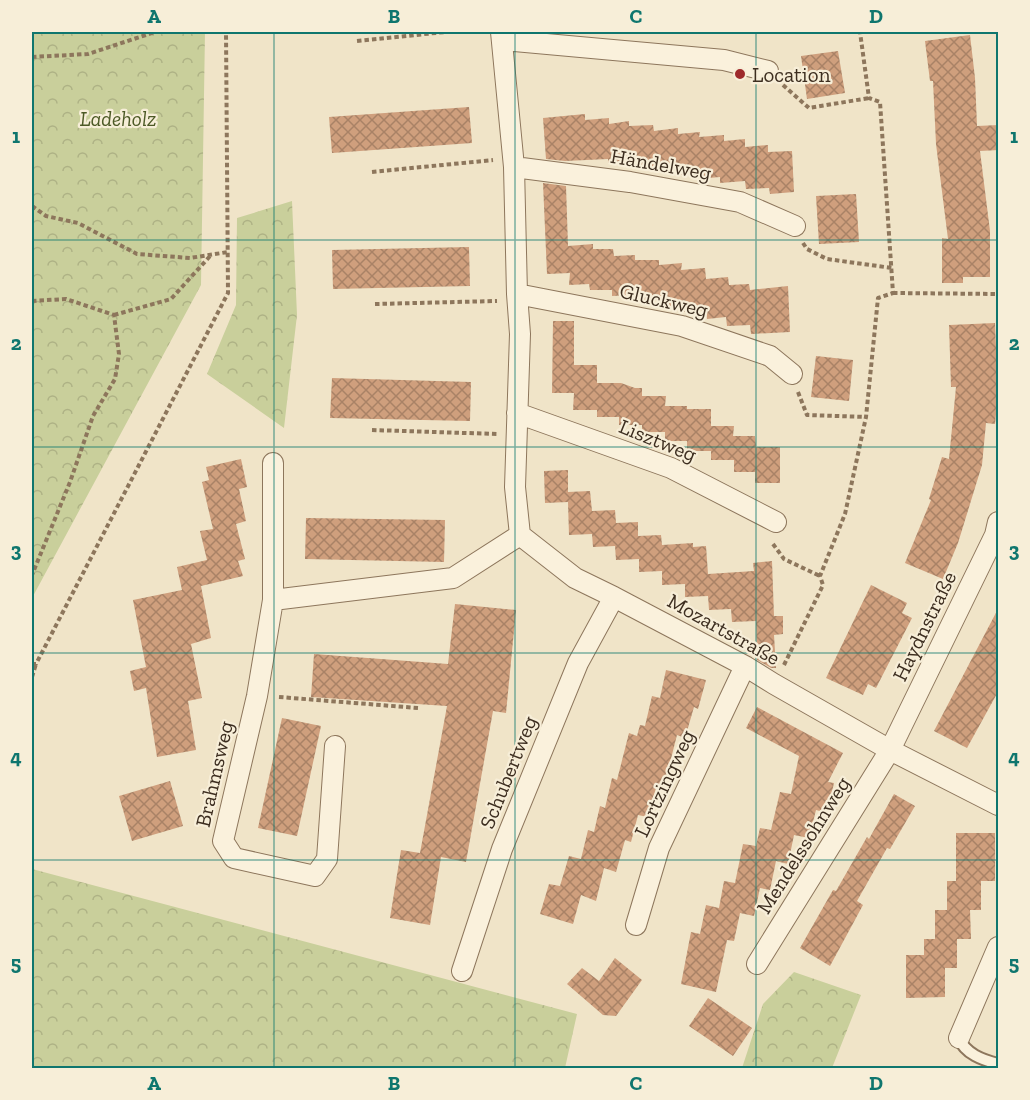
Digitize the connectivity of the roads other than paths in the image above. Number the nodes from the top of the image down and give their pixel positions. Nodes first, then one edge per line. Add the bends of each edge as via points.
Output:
1 (501, 36) edge
2 (768, 71) road end
3 (513, 162) junction
4 (795, 226) road end
5 (517, 297) junction
6 (792, 374) road end
7 (517, 413) junction
8 (273, 463) dead end
9 (776, 522) road end
10 (999, 522) edge
11 (520, 535) junction
12 (614, 597) junction
13 (273, 600) junction
14 (745, 666) junction
15 (335, 746) dead end
16 (890, 750) junction
17 (999, 805) edge
18 (636, 925) dead end
19 (999, 947) edge
20 (757, 964) dead end
21 (462, 971) dead end
22 (959, 1038) joint
23 (999, 1064) edge

1 - 2 street via 724,60
1 - 3 street
3 - 4 street, Händelweg via 740,202
3 - 5 street
5 - 6 street, Gluckweg via 681,326 770,356
5 - 7 street
7 - 9 street, Lisztweg via 670,468
7 - 11 street via 514,488
8 - 13 street, Brahmsweg
10 - 16 street, Haydnstraße
11 - 12 street, Mozartstraße via 575,578
11 - 13 street via 453,578
12 - 14 street, Mozartstraße
12 - 21 street, Schubertweg via 578,663 502,849
13 - 15 street, Brahmsweg via 223,841 234,858 315,876 327,859
14 - 16 street, Mozartstraße
14 - 18 street, Lortzingweg via 659,848
16 - 17 street, Mozartstraße
16 - 20 street, Mendelssohnweg
19 - 22 street
22 - 23 lane via 968,1050

